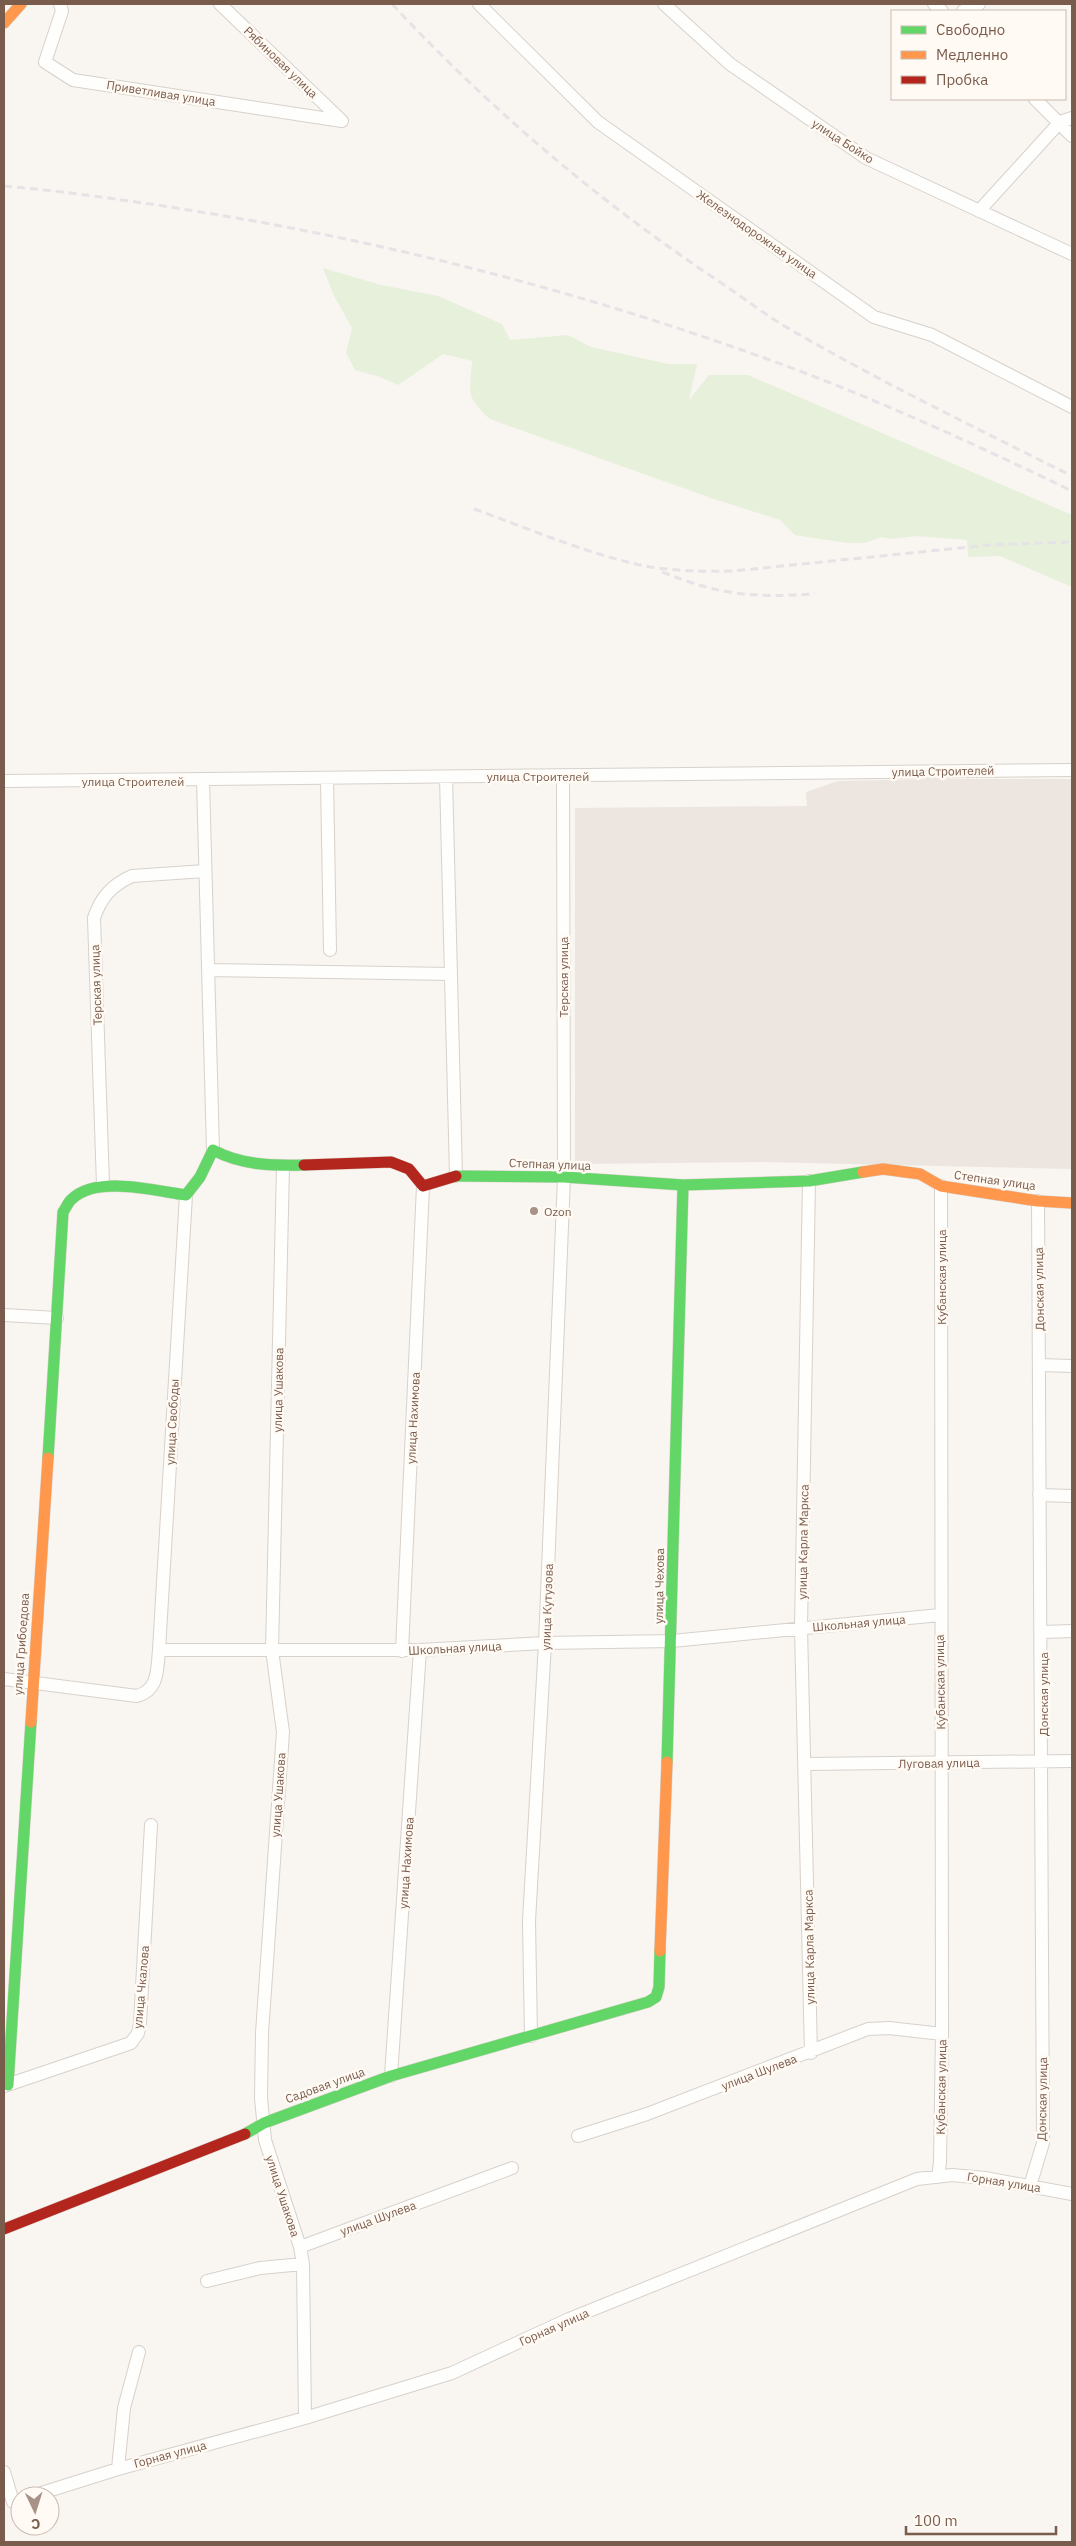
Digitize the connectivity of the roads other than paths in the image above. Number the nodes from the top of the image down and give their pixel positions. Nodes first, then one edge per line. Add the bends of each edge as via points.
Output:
1 (21, 4) edge
2 (60, 4) edge
3 (220, 4) edge
4 (480, 4) edge
5 (664, 4) edge
6 (979, 4) edge
7 (965, 10) edge
8 (4, 23) edge
9 (1036, 100) edge
10 (1072, 118) edge
11 (342, 121) joint
12 (1060, 122) junction
13 (1072, 136) edge
14 (979, 211) junction
15 (1072, 254) edge
16 (1072, 407) edge
17 (1072, 770) edge
18 (563, 776) junction
19 (446, 777) junction
20 (327, 778) junction
21 (203, 780) junction
22 (4, 781) edge
23 (205, 871) junction
24 (330, 950) dead end
25 (208, 970) junction
26 (451, 974) junction
27 (213, 1150) junction
28 (283, 1166) junction
29 (456, 1176) junction
30 (564, 1177) junction
31 (810, 1181) junction
32 (103, 1185) junction
33 (683, 1185) junction
34 (423, 1186) junction
35 (941, 1186) junction
36 (186, 1195) junction
37 (1038, 1201) junction
38 (1072, 1203) edge
39 (4, 1315) edge
40 (57, 1318) junction
41 (1040, 1365) junction
42 (1072, 1366) edge
43 (1039, 1496) junction
44 (1072, 1496) edge
45 (940, 1616) junction
46 (801, 1628) junction
47 (1072, 1631) edge
48 (1043, 1632) junction
49 (672, 1641) junction
50 (545, 1643) junction
51 (159, 1650) junction
52 (272, 1650) junction
53 (402, 1650) junction
54 (420, 1650) junction
55 (4, 1679) edge
56 (32, 1682) junction
57 (1072, 1761) edge
58 (1044, 1762) junction
59 (941, 1763) junction
60 (805, 1764) junction
61 (151, 1825) dead end
62 (659, 1987) joint
63 (942, 2034) junction
64 (531, 2036) junction
65 (811, 2053) junction
66 (391, 2076) junction
67 (6, 2086) edge
68 (264, 2123) junction
69 (578, 2136) dead end
70 (512, 2168) dead end
71 (938, 2177) junction
72 (1030, 2186) junction
73 (1072, 2194) edge
74 (4, 2229) edge
75 (300, 2247) junction
76 (303, 2264) junction
77 (206, 2281) dead end
78 (139, 2352) dead end
79 (305, 2418) junction
80 (118, 2469) junction
81 (4, 2472) edge
82 (60, 2487) edge
83 (10, 2495) edge

1 - 8 street
2 - 11 street, Приветливая улица via 62,11 45,62 74,80
3 - 11 street, Рябиновая улица
4 - 16 street, Железнодорожная улица via 598,122 874,317 932,335
5 - 14 street, улица Бойко via 730,64 866,158
6 - 7 street
9 - 12 street
10 - 12 street
12 - 13 street
12 - 14 street
14 - 15 street, улица Бойко
17 - 18 street, улица Строителей
18 - 19 street, улица Строителей
18 - 30 street, Терская улица
19 - 20 street, улица Строителей
19 - 26 street
20 - 21 street, улица Строителей
20 - 24 street
21 - 22 street, улица Строителей
21 - 23 street
23 - 25 street
23 - 32 street, Терская улица via 132,876 104,896 96,912
25 - 26 street
25 - 27 street
26 - 29 street
27 - 28 street via 232,1160
27 - 36 street via 200,1177
28 - 34 street via 391,1162 409,1169
28 - 52 street, улица Ушакова
29 - 30 street, Степная улица
29 - 34 street, Степная улица
30 - 33 street, Степная улица
30 - 50 street, улица Кутузова
31 - 33 street, Степная улица
31 - 35 street, Степная улица via 883,1169 920,1174
31 - 46 street, улица Карла Маркса
32 - 36 street
32 - 40 street, улица Грибоедова via 82,1191 63,1212
33 - 49 street, улица Чехова
34 - 53 street, улица Нахимова
35 - 37 street, Степная улица
35 - 45 street, Кубанская улица
36 - 51 street, улица Свободы
37 - 38 street, Степная улица
37 - 41 street, Донская улица
39 - 40 street
40 - 56 street, улица Грибоедова
41 - 42 street
41 - 43 street, Донская улица
43 - 44 street
43 - 48 street, Донская улица
45 - 46 street, Школьная улица
45 - 59 street, Кубанская улица
46 - 49 street, Школьная улица
46 - 60 street, улица Карла Маркса
47 - 48 street
48 - 58 street, Донская улица
49 - 50 street, Школьная улица
49 - 62 street, улица Чехова
50 - 54 street, Школьная улица
50 - 64 street, улица Кутузова via 530,1921
51 - 52 street, Школьная улица
51 - 56 street via 154,1684 150,1690 137,1696
52 - 53 street, Школьная улица
52 - 68 street, улица Ушакова via 283,1732 262,2033
53 - 54 street, Школьная улица
54 - 66 street, улица Нахимова
55 - 56 street
56 - 67 street, улица Грибоедова
57 - 58 street, Луговая улица
58 - 59 street, Луговая улица
58 - 72 street, Донская улица via 1042,2143
59 - 60 street, Луговая улица
59 - 63 street, Кубанская улица
60 - 65 street, улица Карла Маркса
61 - 67 street, улица Чкалова via 138,2033 131,2043
62 - 64 street, Садовая улица via 656,1997 648,2002
63 - 65 street, улица Шулева via 868,2029
63 - 71 street, Кубанская улица
64 - 66 street, Садовая улица
65 - 69 street, улица Шулева via 648,2114
66 - 68 street, Садовая улица
68 - 74 street, Садовая улица via 235,2140
68 - 75 street, улица Ушакова via 265,2140
70 - 75 street, улица Шулева
71 - 72 street, Горная улица via 985,2178
71 - 79 street, Горная улица via 917,2179 889,2189 569,2318 452,2374
72 - 73 street, Горная улица
75 - 76 street, улица Ушакова
76 - 77 street via 260,2268
76 - 79 street, улица Ушакова
78 - 80 street via 124,2408
79 - 80 street, Горная улица
80 - 82 street, Горная улица
81 - 83 street

